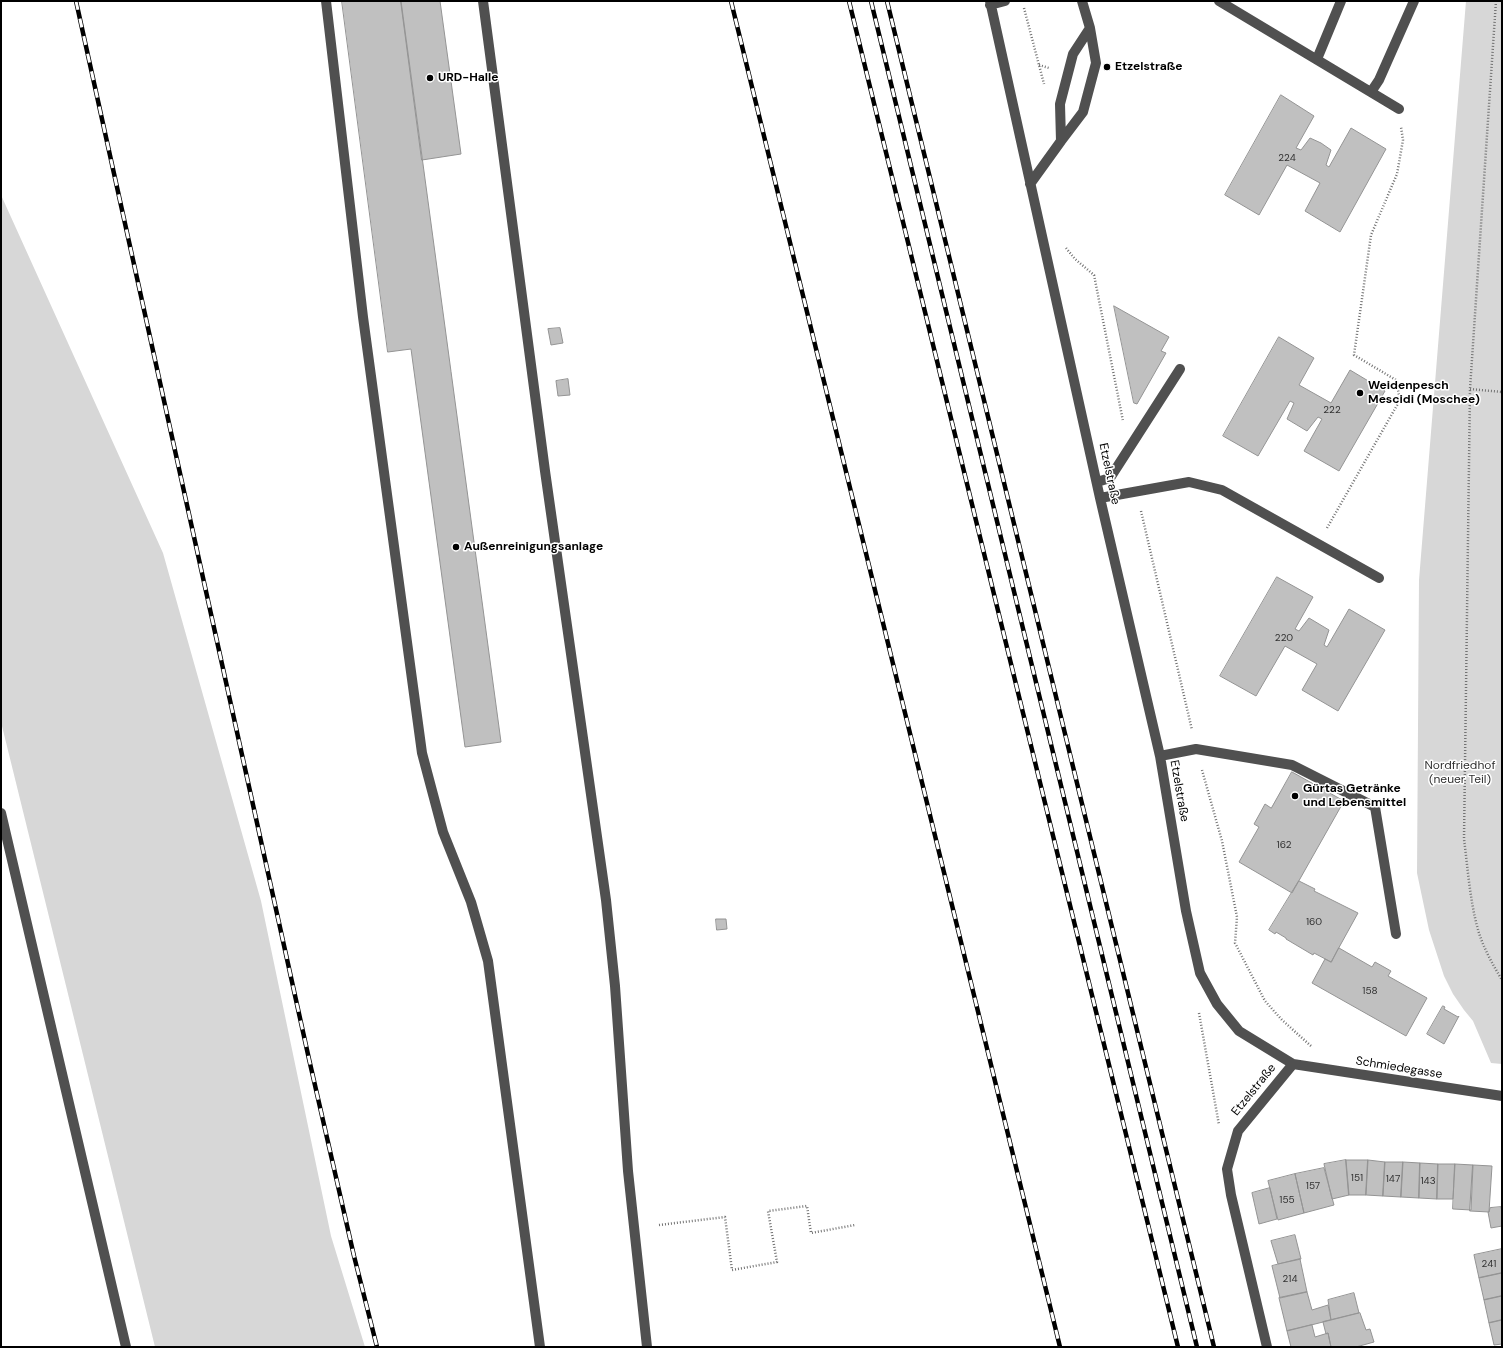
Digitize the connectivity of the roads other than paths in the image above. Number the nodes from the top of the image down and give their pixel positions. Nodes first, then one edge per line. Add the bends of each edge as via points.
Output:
1 (326, 1) edge
2 (484, 1) edge
3 (1005, 1) edge
4 (1082, 1) edge
5 (1218, 1) edge
6 (1341, 1) edge
7 (1414, 1) edge
8 (990, 3) edge
9 (1090, 28) junction
10 (1317, 59) junction
11 (1371, 92) junction
12 (1399, 109) road end
13 (1061, 141) junction
14 (1030, 184) junction
15 (1180, 369) dead end
16 (1097, 482) junction
17 (1100, 498) junction
18 (1379, 578) dead end
19 (1160, 756) junction
20 (1, 813) edge
21 (1396, 934) dead end
22 (1293, 1064) junction
23 (1502, 1096) edge
24 (126, 1347) edge
25 (540, 1347) edge
26 (647, 1347) edge
27 (1267, 1347) edge

1 - 25 street via 363,317 422,753 443,832 471,902 488,961
2 - 26 street via 545,471 606,900 615,986 628,1171
3 - 8 street, Etzelstraße
4 - 9 street
5 - 10 street
6 - 10 street
7 - 11 street via 1379,80
8 - 14 street, Etzelstraße
9 - 13 street via 1073,54 1060,104
9 - 13 street via 1096,63 1083,112
10 - 11 street
11 - 12 street
13 - 14 street
14 - 16 street, Etzelstraße
15 - 16 street via 1110,478
16 - 17 street, Etzelstraße
17 - 18 street via 1189,482 1222,490
17 - 19 street, Etzelstraße
19 - 21 street via 1196,749 1292,765 1375,807
19 - 22 street, Etzelstraße via 1186,911 1200,973 1217,1004 1239,1030
20 - 24 street
22 - 23 street, Schmiedegasse
22 - 27 street, Etzelstraße via 1238,1131 1227,1169

